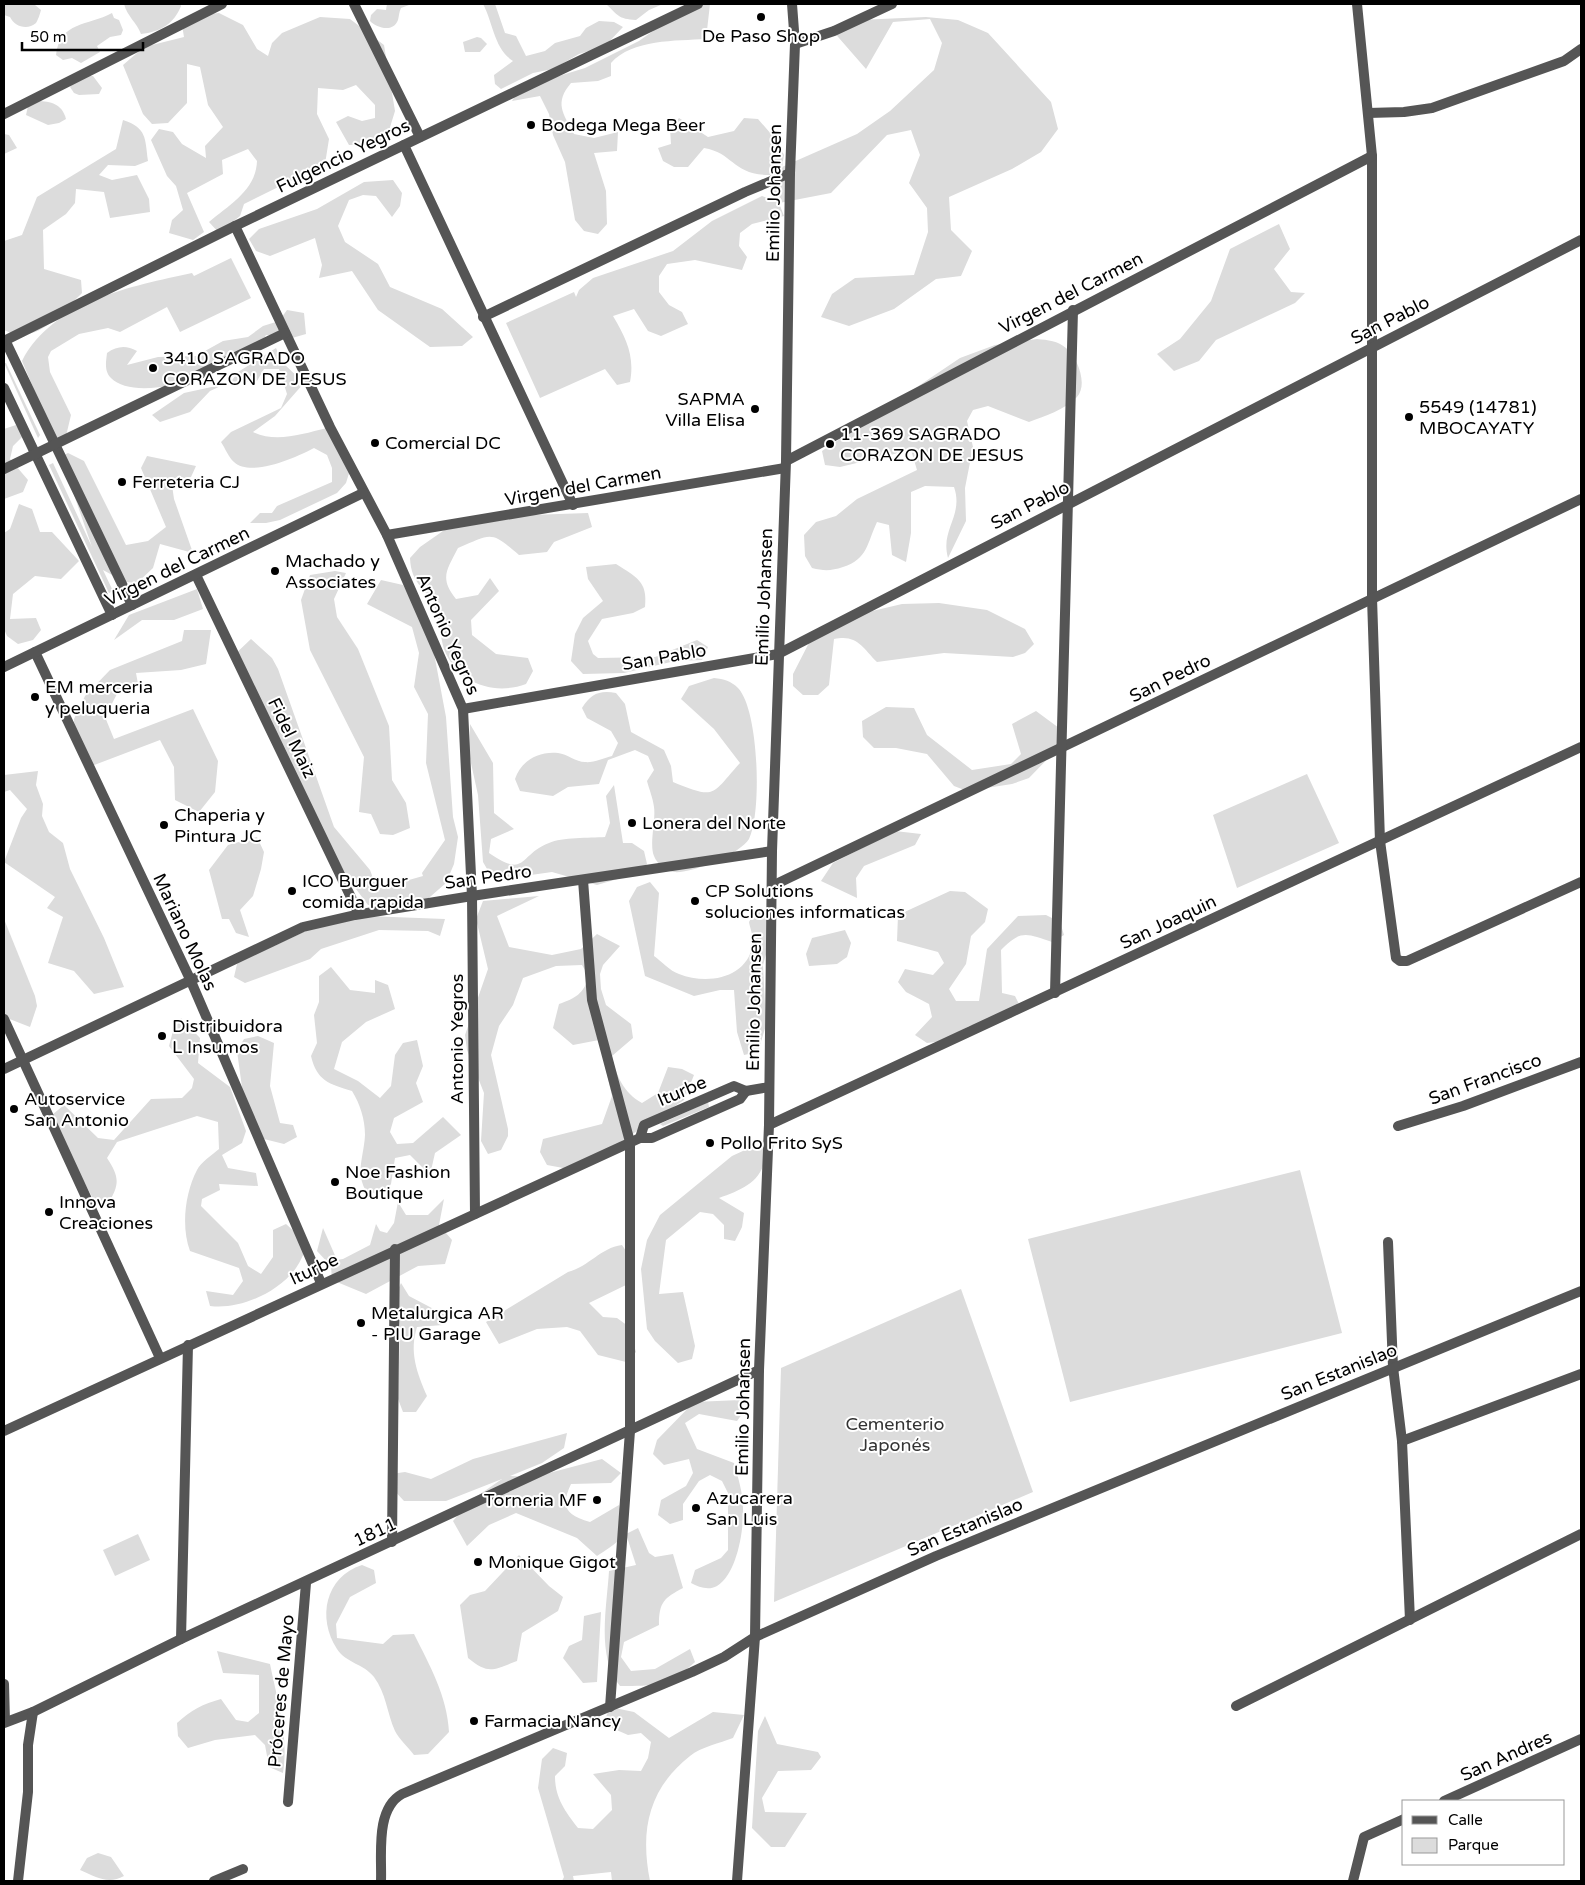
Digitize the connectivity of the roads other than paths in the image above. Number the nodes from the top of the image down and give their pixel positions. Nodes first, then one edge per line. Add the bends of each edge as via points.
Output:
1 (222, 4) edge
2 (354, 4) edge
3 (698, 4) edge
4 (792, 4) edge
5 (892, 4) edge
6 (1358, 4) edge
7 (795, 44) junction
8 (1581, 49) edge
9 (1368, 113) junction
10 (4, 114) edge
11 (420, 137) junction
12 (404, 145) junction
13 (1372, 156) junction
14 (790, 173) junction
15 (235, 226) junction
16 (1581, 240) edge
17 (1073, 310) junction
18 (483, 318) junction
19 (285, 333) junction
20 (4, 341) edge
21 (1371, 349) junction
22 (4, 388) edge
23 (54, 444) junction
24 (34, 454) junction
25 (786, 465) junction
26 (4, 469) edge
27 (363, 493) junction
28 (1581, 498) edge
29 (573, 505) junction
30 (1067, 505) junction
31 (387, 535) junction
32 (196, 576) junction
33 (1372, 598) junction
34 (132, 605) junction
35 (112, 615) junction
36 (35, 652) junction
37 (778, 654) junction
38 (4, 667) edge
39 (463, 709) junction
40 (1581, 747) edge
41 (1060, 748) junction
42 (1380, 841) junction
43 (772, 851) junction
44 (584, 880) junction
45 (1581, 882) edge
46 (772, 886) junction
47 (472, 896) junction
48 (359, 914) junction
49 (190, 979) junction
50 (1055, 993) junction
51 (4, 1019) edge
52 (23, 1060) junction
53 (1581, 1062) edge
54 (4, 1069) edge
55 (769, 1087) junction
56 (746, 1091) junction
57 (769, 1125) junction
58 (1398, 1126) dead end
59 (635, 1140) junction
60 (475, 1214) junction
61 (1388, 1242) dead end
62 (395, 1249) junction
63 (321, 1283) junction
64 (1581, 1291) edge
65 (188, 1345) junction
66 (160, 1358) junction
67 (1392, 1367) junction
68 (760, 1370) junction
69 (1581, 1374) edge
70 (630, 1430) junction
71 (4, 1431) edge
72 (1402, 1441) junction
73 (1581, 1534) edge
74 (392, 1542) junction
75 (306, 1583) junction
76 (1410, 1620) junction
77 (755, 1637) junction
78 (181, 1639) junction
79 (4, 1684) edge
80 (1236, 1706) dead end
81 (610, 1707) junction
82 (33, 1712) junction
83 (4, 1722) edge
84 (1581, 1740) edge
85 (1446, 1800) edge
86 (288, 1802) dead end
87 (1402, 1821) edge
88 (243, 1869) dead end
89 (18, 1881) edge
90 (214, 1881) edge
91 (381, 1881) edge
92 (738, 1881) edge
93 (1353, 1881) edge

1 - 10 street
2 - 11 street
3 - 11 street, Fulgencio Yegros
4 - 7 street, Emilio Johansen
5 - 7 street via 834,31
6 - 9 street
7 - 14 street, Emilio Johansen
8 - 9 street via 1564,61 1432,108
9 - 13 street
11 - 12 street, Fulgencio Yegros
12 - 15 street, Fulgencio Yegros
12 - 18 street
13 - 17 street, Virgen del Carmen
13 - 21 street
14 - 18 street
14 - 25 street, Emilio Johansen
15 - 19 street, Antonio Yegros
15 - 20 street, Fulgencio Yegros
16 - 21 street, San Pablo
17 - 25 street, Virgen del Carmen
17 - 30 street
18 - 29 street
19 - 23 street
19 - 27 street, Antonio Yegros
20 - 23 street
21 - 30 street, San Pablo
21 - 33 street
22 - 24 street
23 - 24 street
23 - 34 street
24 - 26 street
24 - 35 street
25 - 29 street, Virgen del Carmen
25 - 37 street, Emilio Johansen
27 - 31 street, Antonio Yegros
27 - 32 street, Virgen del Carmen
28 - 33 street, San Pedro
29 - 31 street, Virgen del Carmen
30 - 37 street, San Pablo
30 - 41 street
31 - 39 street, Antonio Yegros
32 - 34 street, Virgen del Carmen
32 - 48 street, Fidel Maiz
33 - 41 street, San Pedro
33 - 42 street
34 - 35 street, Virgen del Carmen
35 - 36 street, Virgen del Carmen
36 - 38 street, Virgen del Carmen
36 - 49 street, Mariano Molas
37 - 39 street, San Pablo
37 - 43 street, Emilio Johansen
39 - 47 street, Antonio Yegros
40 - 42 street, San Joaquin
41 - 46 street, San Pedro
41 - 50 street
42 - 45 street via 1396,958 1400,961 1407,961
42 - 50 street, San Joaquin
43 - 44 street, San Pedro
43 - 46 street, Emilio Johansen
44 - 47 street, San Pedro
44 - 59 street via 592,1000
46 - 55 street, Emilio Johansen
47 - 48 street, San Pedro
47 - 60 street, Antonio Yegros
48 - 49 street, San Pedro via 303,927
49 - 52 street, San Pedro
49 - 63 street, Mariano Molas
50 - 57 street, San Joaquin
51 - 52 street
52 - 54 street, San Pedro
52 - 66 street
53 - 58 street, San Francisco via 1464,1106
55 - 56 street, Iturbe
55 - 57 street, Emilio Johansen
56 - 59 street, Iturbe via 740,1099 652,1138
56 - 59 street, Iturbe via 734,1086 644,1125
57 - 68 street, Emilio Johansen
59 - 60 street, Iturbe
59 - 70 street
60 - 62 street, Iturbe
61 - 67 street
62 - 63 street, Iturbe
62 - 74 street
63 - 65 street, Iturbe
64 - 67 street, San Estanislao
65 - 66 street, Iturbe
65 - 78 street
66 - 71 street, Iturbe
67 - 72 street
67 - 77 street, San Estanislao via 936,1556
68 - 70 street, 1811
68 - 77 street, Emilio Johansen
69 - 72 street
70 - 74 street, 1811
70 - 81 street
72 - 76 street
73 - 76 street
74 - 75 street, 1811
75 - 78 street, 1811
75 - 86 street, Próceres de Mayo
76 - 80 street
77 - 81 street, San Estanislao via 708,1665
77 - 92 street, Emilio Johansen
78 - 82 street, 1811
79 - 83 street
81 - 91 street, San Estanislao via 402,1794 390,1804 384,1824
82 - 83 street, 1811
82 - 89 street
84 - 85 street, San Andres
87 - 93 street via 1364,1838
88 - 90 street

